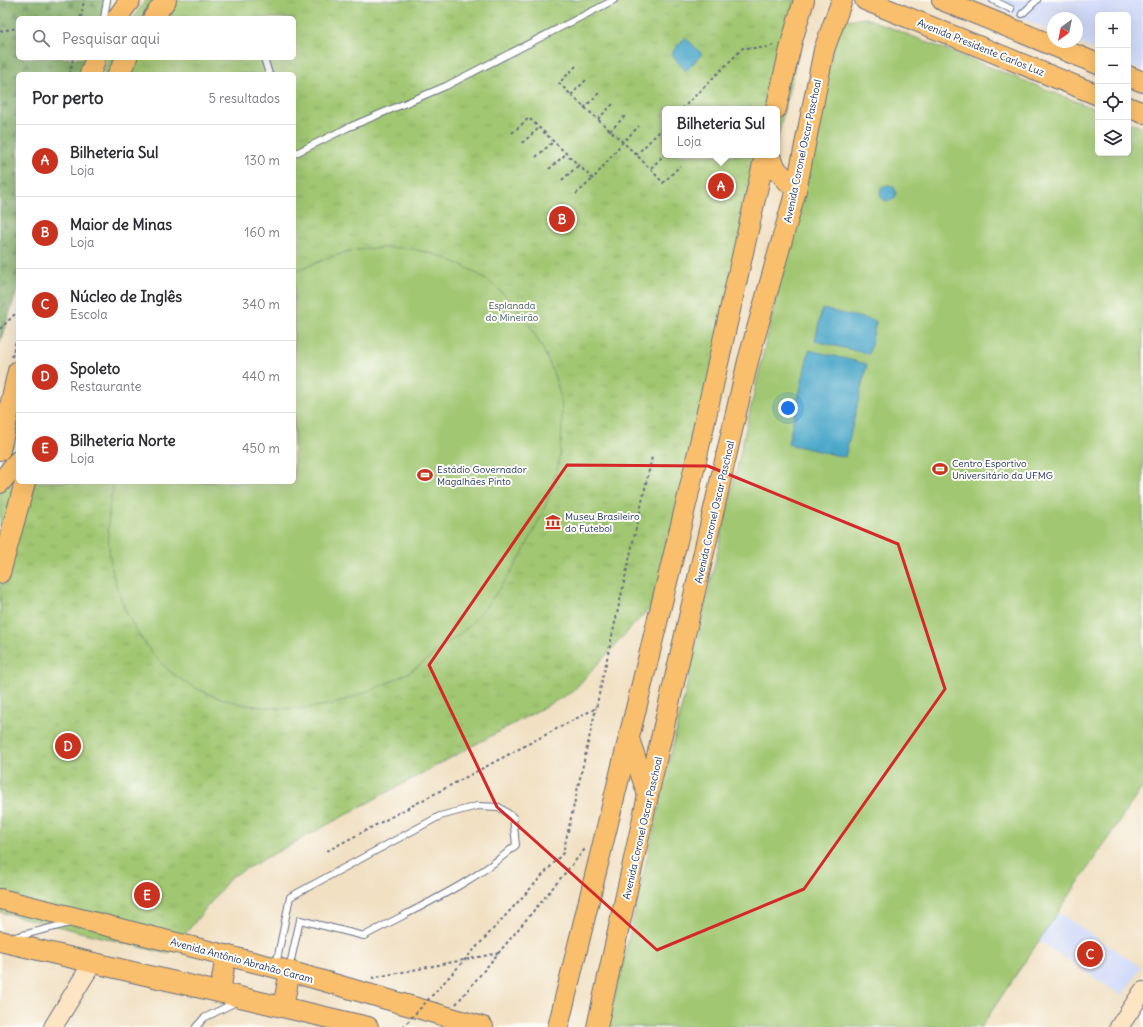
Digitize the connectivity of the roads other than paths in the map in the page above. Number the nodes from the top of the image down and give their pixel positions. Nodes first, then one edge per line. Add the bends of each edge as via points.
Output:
1 (107, 0) edge
2 (130, 0) edge
3 (166, 0) edge
4 (614, 0) edge
5 (804, 0) edge
6 (842, 0) edge
7 (865, 0) edge
8 (942, 0) edge
9 (993, 0) edge
10 (1037, 0) edge
11 (1011, 9) dead end
12 (1022, 14) dead end
13 (104, 16) edge
14 (118, 16) edge
15 (154, 16) edge
16 (95, 60) edge
17 (126, 60) edge
18 (264, 60) edge
19 (1095, 63) edge
20 (91, 72) edge
21 (119, 72) edge
22 (268, 72) edge
23 (1131, 77) edge
24 (1143, 82) edge
25 (1095, 94) edge
26 (777, 106) edge
27 (1131, 108) edge
28 (1143, 113) edge
29 (296, 153) edge
30 (764, 158) edge
31 (771, 158) edge
32 (796, 190) junction
33 (748, 361) junction
34 (715, 376) junction
35 (16, 380) edge
36 (0, 450) edge
37 (16, 463) edge
38 (0, 483) edge
39 (24, 484) edge
40 (0, 573) edge
41 (629, 739) junction
42 (648, 795) junction
43 (0, 899) edge
44 (83, 920) junction
45 (1, 941) edge
46 (226, 955) junction
47 (93, 962) junction
48 (285, 970) junction
49 (1143, 991) edge
50 (220, 992) junction
51 (244, 998) junction
52 (283, 1007) junction
53 (54, 1027) edge
54 (196, 1027) edge
55 (368, 1027) edge
56 (483, 1027) edge
57 (558, 1027) edge
58 (597, 1027) edge
59 (1119, 1027) edge

1 - 13 lane
2 - 14 main road
3 - 15 main road
4 - 29 lane via 446,86 347,128
5 - 26 main road
6 - 32 main road, Avenida Coronel Oscar Paschoal via 824,50
7 - 25 main road, Avenida Presidente Carlos Luz
8 - 19 main road
9 - 11 lane
10 - 12 lane
16 - 20 main road
17 - 21 main road
18 - 22 lane
23 - 24 main road
27 - 28 main road
30 - 34 main road
31 - 32 main road via 777,170
32 - 33 main road, Avenida Coronel Oscar Paschoal
33 - 34 main road
33 - 42 main road, Avenida Coronel Oscar Paschoal
34 - 41 main road
35 - 36 main road
37 - 38 main road
39 - 40 main road
41 - 42 main road
41 - 57 main road
42 - 58 main road, Avenida Coronel Oscar Paschoal
43 - 44 main road, Avenida Antônio Abrahão Caram
44 - 45 lane
44 - 46 main road, Avenida Antônio Abrahão Caram
45 - 47 main road
46 - 48 main road, Avenida Antônio Abrahão Caram
46 - 50 main road
47 - 50 main road
47 - 53 street
48 - 48 lane via 300,920 364,936 473,878 500,859 516,845 513,817 499,807 477,806 440,816 290,897
48 - 52 main road
48 - 56 main road, Avenida Antônio Abrahão Caram
49 - 59 street
50 - 51 main road
51 - 52 main road
51 - 54 lane via 204,1018
52 - 55 main road

